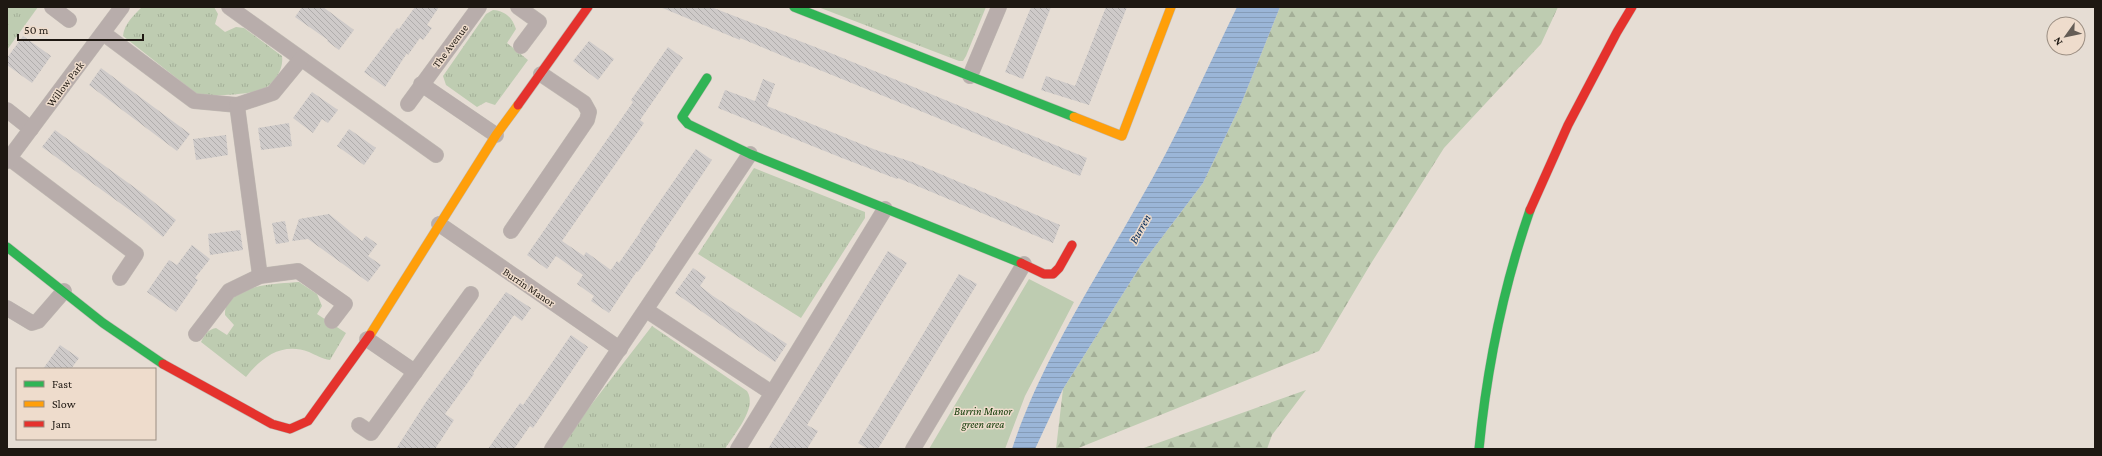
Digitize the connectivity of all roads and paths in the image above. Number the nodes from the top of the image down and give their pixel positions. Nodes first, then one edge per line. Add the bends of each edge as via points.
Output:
1 (52, 7) edge
2 (122, 7) edge
3 (228, 7) edge
4 (479, 7) edge
5 (518, 7) edge
6 (588, 7) edge
7 (794, 7) edge
8 (999, 7) edge
9 (1171, 7) edge
10 (1632, 7) edge
11 (69, 20) dead end
12 (103, 33) junction
13 (521, 46) dead end
14 (301, 59) junction
15 (541, 74) junction
16 (970, 76) junction
17 (707, 78) dead end
18 (421, 84) junction
19 (408, 104) dead end
20 (236, 105) junction
21 (7, 110) edge
22 (31, 129) junction
23 (496, 135) junction
24 (750, 154) junction
25 (436, 155) dead end
26 (8, 160) edge
27 (886, 209) junction
28 (439, 224) junction
29 (511, 231) dead end
30 (1072, 245) dead end
31 (7, 247) edge
32 (1024, 264) junction
33 (260, 276) junction
34 (120, 278) dead end
35 (64, 291) junction
36 (471, 294) dead end
37 (7, 308) edge
38 (646, 310) junction
39 (332, 321) dead end
40 (196, 334) dead end
41 (367, 339) junction
42 (620, 349) junction
43 (415, 372) junction
44 (772, 393) junction
45 (359, 425) dead end
46 (552, 449) edge
47 (738, 449) edge
48 (913, 449) edge
49 (1479, 449) edge

1 - 11 street
2 - 12 street, Willow Park
3 - 14 street
4 - 18 street, The Avenue
5 - 13 street via 539,22
6 - 15 street
7 - 16 street
8 - 16 street
9 - 16 street via 1122,136
10 - 49 street via 1578,105 1530,210 1511,271 1484,391
12 - 20 street via 194,101
12 - 22 street, Willow Park
14 - 20 street via 273,93
14 - 25 street
15 - 23 street
15 - 29 street via 584,103 589,112 587,120
17 - 24 street via 682,117 688,124
18 - 19 street, The Avenue
18 - 23 street
20 - 33 street
21 - 22 street
22 - 26 street, Willow Park
23 - 28 street
24 - 27 street
24 - 38 street
26 - 34 street via 136,254
27 - 32 street
27 - 44 street
28 - 41 street
28 - 42 street, Burrin Manor
30 - 32 street via 1053,274 1044,274
31 - 35 street
32 - 48 street
33 - 39 street via 298,271 345,304
33 - 40 street via 229,291
35 - 37 street via 38,322 32,323
35 - 41 street via 103,324 153,358 241,408 272,424 290,429 308,421
36 - 43 street
38 - 42 street
38 - 44 street
41 - 43 street
42 - 46 street
43 - 45 street via 371,433
44 - 47 street

